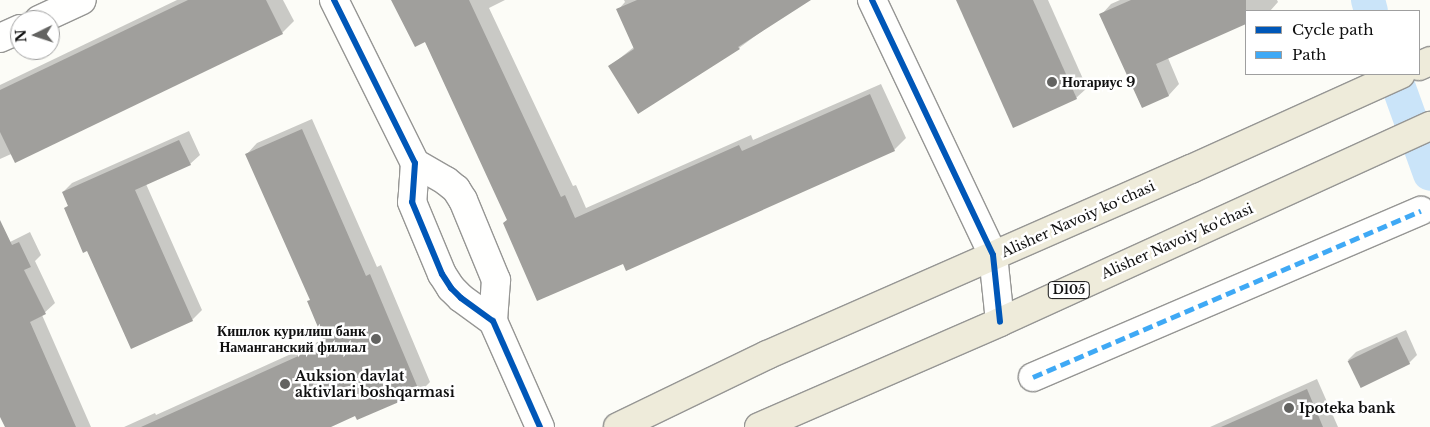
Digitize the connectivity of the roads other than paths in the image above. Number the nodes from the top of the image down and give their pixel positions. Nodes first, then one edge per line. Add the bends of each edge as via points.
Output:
1 (82, 0) edge
2 (334, 0) edge
3 (872, 0) edge
4 (60, 10) edge
5 (1400, 75) edge
6 (1430, 126) edge
7 (414, 164) junction
8 (1421, 211) dead end
9 (993, 256) junction
10 (493, 321) junction
11 (1000, 322) junction
12 (1033, 377) dead end
13 (540, 427) edge
14 (618, 427) edge
15 (759, 427) edge

1 - 4 street
2 - 7 street
3 - 9 street
5 - 9 main road, Alisher Navoiy koʻchasi
6 - 11 main road, Alisher Navoiy ko'chasi / D105
7 - 10 street via 412,202 442,274 461,298
7 - 10 street via 446,181 463,200 496,280
8 - 12 street
9 - 11 street
9 - 14 main road, Alisher Navoiy koʻchasi via 767,355
10 - 13 street
11 - 15 main road, Alisher Navoiy ko'chasi / D105

